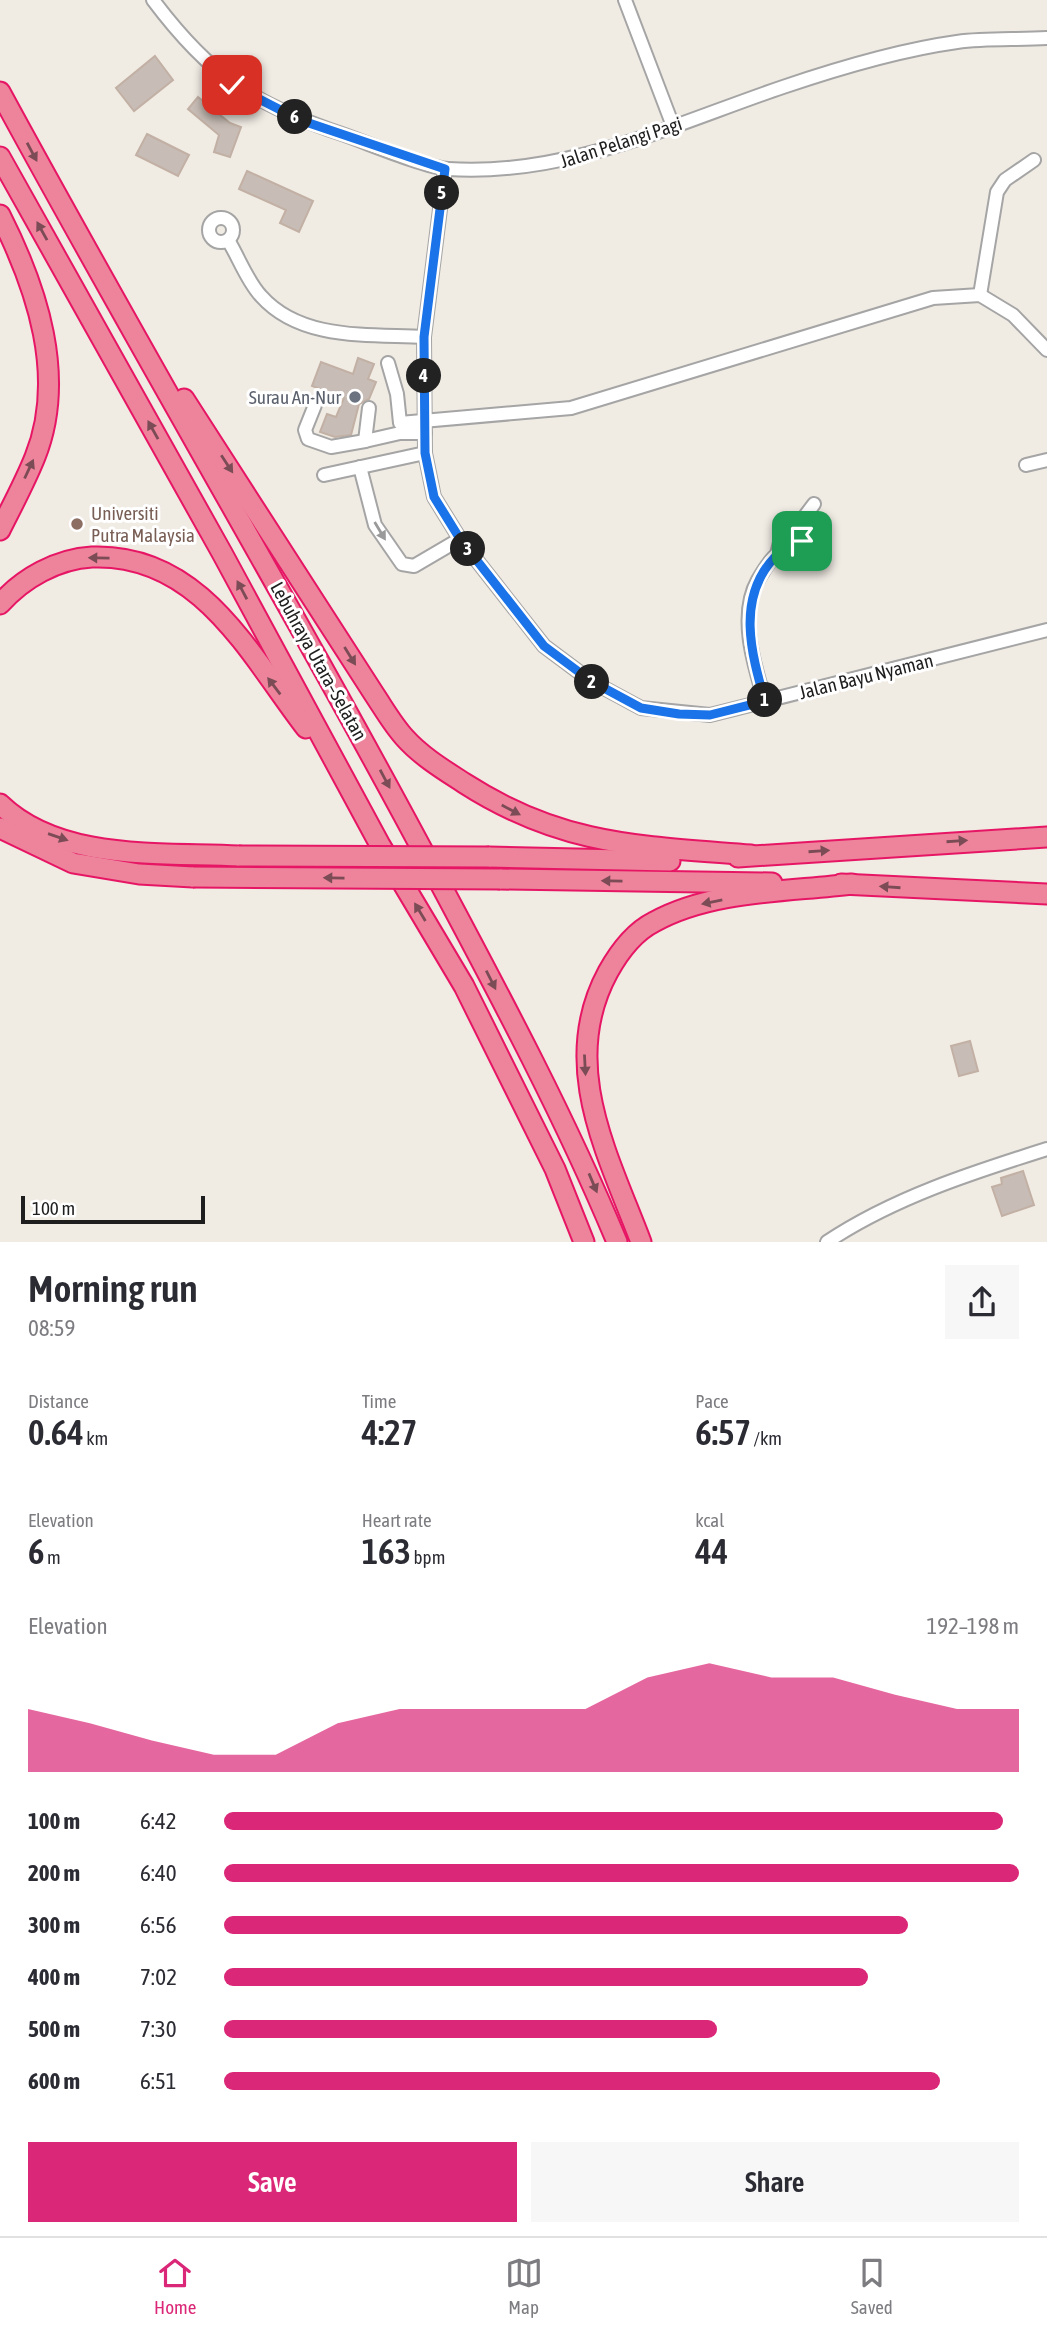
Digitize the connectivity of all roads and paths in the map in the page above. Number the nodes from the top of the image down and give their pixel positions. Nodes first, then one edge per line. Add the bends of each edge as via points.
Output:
1 (153, 0) edge
2 (625, 0) edge
3 (1047, 38) edge
4 (0, 92) edge
5 (673, 126) junction
6 (0, 157) edge
7 (1034, 160) dead end
8 (445, 169) junction
9 (0, 215) edge
10 (228, 240) dead end
11 (94, 265) junction
12 (980, 295) junction
13 (424, 337) junction
14 (1047, 350) edge
15 (388, 363) dead end
16 (315, 405) dead end
17 (369, 408) dead end
18 (425, 427) junction
19 (400, 428) junction
20 (365, 441) junction
21 (425, 453) junction
22 (1047, 460) edge
23 (1026, 465) dead end
24 (360, 467) junction
25 (324, 475) dead end
26 (814, 505) dead end
27 (802, 520) junction
28 (0, 530) edge
29 (460, 539) junction
30 (778, 554) junction
31 (0, 604) edge
32 (1047, 630) edge
33 (765, 701) junction
34 (332, 758) junction
35 (0, 804) edge
36 (0, 828) edge
37 (1047, 837) edge
38 (751, 855) junction
39 (852, 884) junction
40 (1047, 894) edge
41 (1047, 1149) edge
42 (584, 1242) edge
43 (617, 1242) edge
44 (641, 1242) edge
45 (827, 1242) edge

1 - 8 street, Jalan Pelangi Pagi via 186,43 232,85 300,120
2 - 5 street
3 - 5 street, Jalan Pelangi Pagi via 958,42 875,60
4 -> 11 highway, Lebuhraya Utara–Selatan
5 - 8 street, Jalan Pelangi Pagi via 548,164
34 -> 6 highway, Lebuhraya Utara–Selatan
7 - 12 street via 1005,180 997,192
8 - 13 street, Jalan Bayu Nyaman
28 -> 9 highway via 36,455 49,389 38,302
10 - 13 street via 259,294 295,322 335,332
11 -> 38 highway via 405,738 475,790 519,815 567,833 628,846
11 -> 43 highway, Lebuhraya Utara–Selatan via 366,744 580,1152
12 - 14 street via 1013,315
12 - 18 street via 933,298 888,309 571,408
13 - 18 street, Jalan Bayu Nyaman
15 - 19 street
16 - 20 street via 305,430 308,439 331,447
17 - 20 street
18 - 19 street
18 - 21 street, Jalan Bayu Nyaman
19 - 20 street
21 - 24 street
21 - 29 street, Jalan Bayu Nyaman via 434,497
22 - 23 street
24 - 25 street
24 -> 29 street via 375,525 402,564 414,566
26 - 27 street
27 - 30 street via 783,531
27 - 30 street via 802,541
29 - 33 street, Jalan Bayu Nyaman via 544,646 591,681 641,708 710,715
30 - 33 street via 757,582 749,621 754,665
34 -> 31 highway via 215,608 177,577 134,561 78,558 28,579
32 - 33 street, Jalan Bayu Nyaman
42 -> 34 highway, Lebuhraya Utara–Selatan via 555,1169 470,998
35 -> 38 highway, bridge via 19,823 96,847 239,856 688,862
39 -> 36 highway, bridge via 193,877 73,863
38 -> 37 highway
40 -> 39 highway
39 -> 44 highway via 703,903 652,922 618,953 590,1017 584,1045 586,1083 598,1129
41 - 45 street via 947,1182 849,1227

